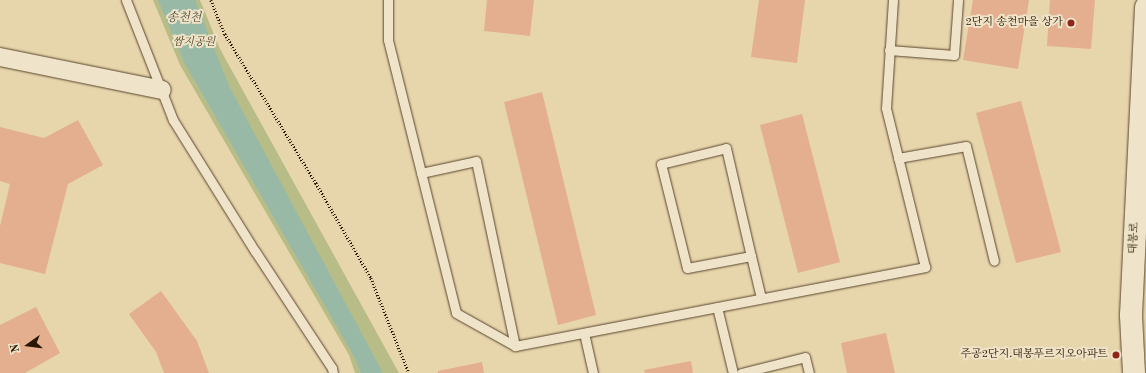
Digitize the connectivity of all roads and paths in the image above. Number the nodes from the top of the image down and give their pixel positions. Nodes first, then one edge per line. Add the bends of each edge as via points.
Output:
1 (126, 0) edge
2 (211, 0) edge
3 (388, 0) edge
4 (893, 0) edge
5 (958, 0) edge
6 (1146, 7) edge
7 (890, 50) junction
8 (0, 56) edge
9 (162, 90) junction
10 (898, 158) junction
11 (421, 173) junction
12 (751, 256) junction
13 (994, 261) dead end
14 (761, 298) junction
15 (717, 307) junction
16 (584, 333) junction
17 (515, 346) junction
18 (333, 373) edge
19 (409, 373) edge
20 (593, 373) edge
21 (733, 373) edge
22 (740, 373) edge
23 (809, 373) edge
24 (1134, 373) edge

1 - 9 lane
2 - 19 path via 225,34 371,278
3 - 11 lane via 388,40
4 - 7 lane
5 - 7 lane via 954,55
6 - 24 main road, 태봉로 via 1131,315
7 - 10 lane via 886,108
8 - 9 street
9 - 18 lane via 173,120
10 - 13 lane via 966,146
10 - 14 lane via 925,267
11 - 17 lane via 456,313
11 - 17 lane via 476,161
12 - 12 lane via 726,148 661,164 687,268
12 - 14 lane
14 - 15 lane
15 - 16 lane
15 - 21 lane
16 - 17 lane
16 - 20 lane
22 - 23 lane via 805,357

